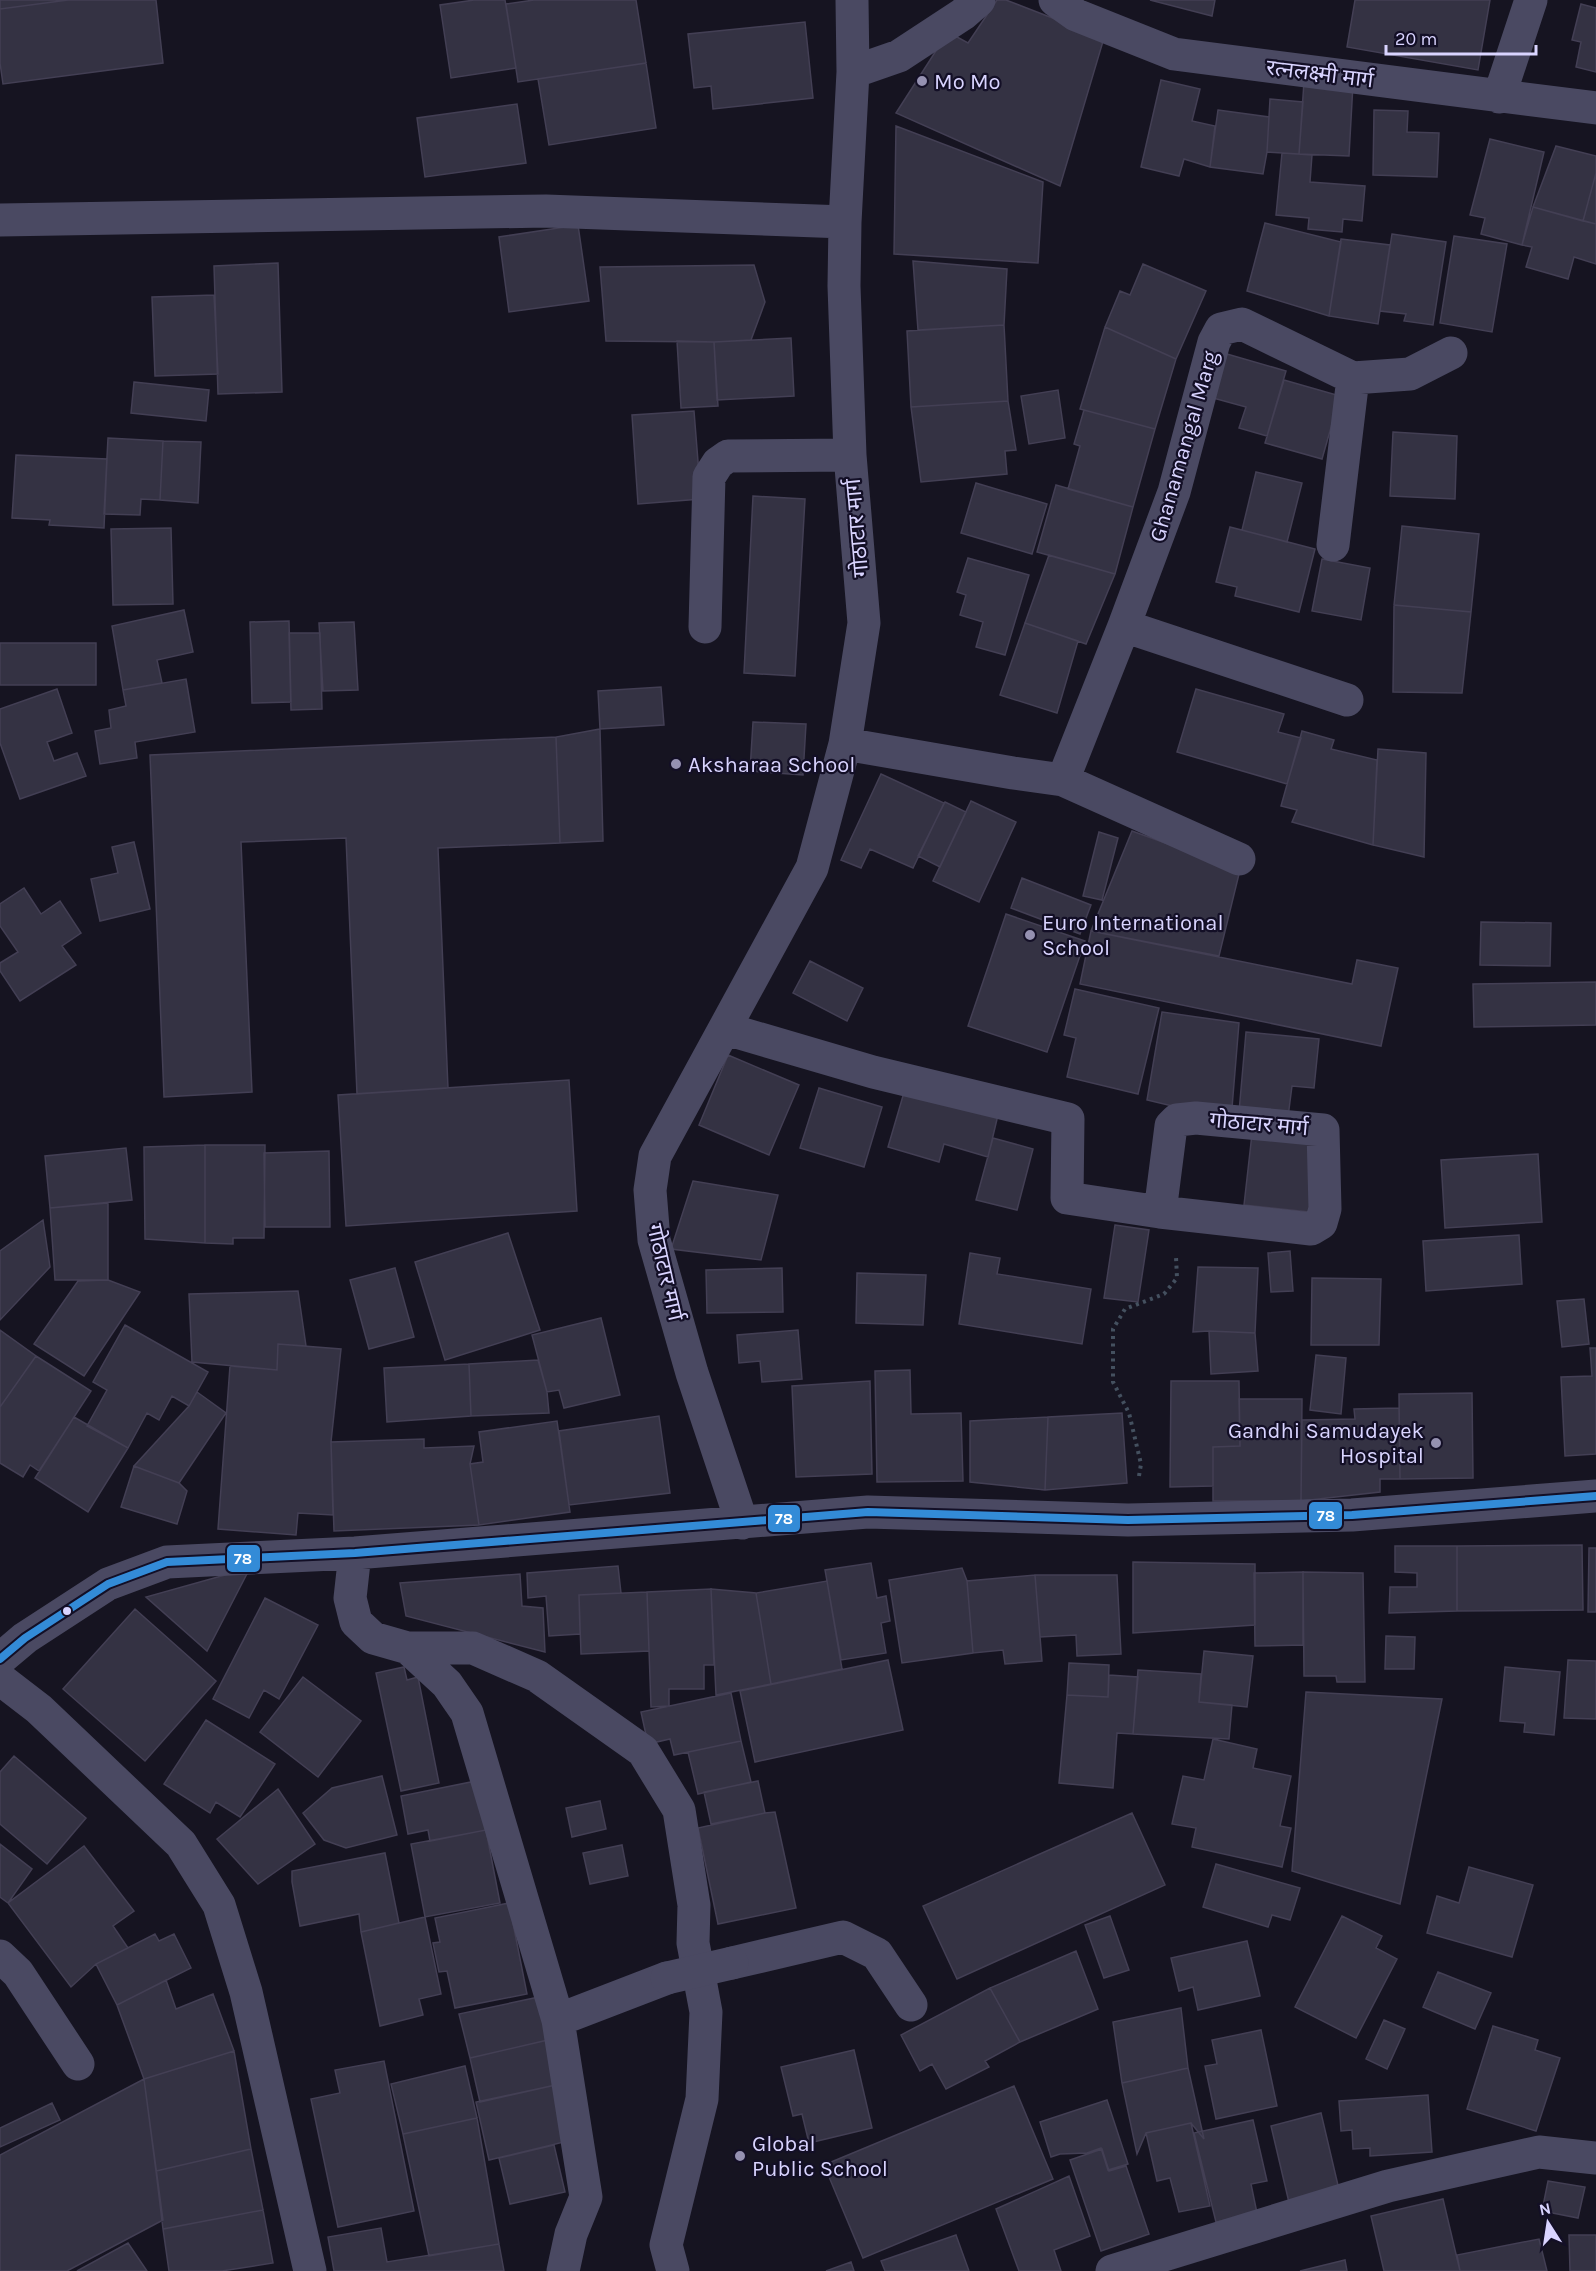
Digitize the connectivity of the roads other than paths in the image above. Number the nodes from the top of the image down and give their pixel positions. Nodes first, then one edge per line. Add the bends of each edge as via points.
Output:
1 (852, 0) edge
2 (979, 0) edge
3 (1055, 0) edge
4 (1531, 0) edge
5 (853, 72) junction
6 (1499, 96) junction
7 (1596, 108) edge
8 (0, 220) edge
9 (845, 222) junction
10 (1450, 353) dead end
11 (1353, 378) junction
12 (850, 454) junction
13 (1333, 545) dead end
14 (1124, 626) junction
15 (705, 627) dead end
16 (1347, 700) dead end
17 (845, 744) junction
18 (1063, 780) junction
19 (1239, 859) dead end
20 (726, 1029) junction
21 (1160, 1212) junction
22 (1596, 1496) edge
23 (742, 1523) junction
24 (355, 1553) junction
25 (408, 1648) junction
26 (0, 1659) edge
27 (0, 1679) edge
28 (0, 1956) edge
29 (911, 2005) dead end
30 (558, 2020) junction
31 (78, 2064) dead end
32 (1596, 2158) edge
33 (310, 2271) edge
34 (563, 2271) edge
35 (674, 2271) edge
36 (1112, 2271) edge

1 - 5 street, गोठाटार मार्ग
2 - 5 street via 899,56
3 - 6 street, रत्नलक्ष्मी मार्ग via 1076,15 1174,54
4 - 6 street
5 - 9 street, गोठाटार मार्ग
6 - 7 street, रत्नलक्ष्मी मार्ग
8 - 9 street via 546,212
9 - 12 street, गोठाटार मार्ग
10 - 11 street, Ghanamangal Marg via 1410,374
11 - 13 street
11 - 14 street, Ghanamangal Marg via 1242,324 1221,329 1214,342 1174,492
12 - 15 street via 728,456 718,463 709,477
12 - 17 street, गोठाटार मार्ग via 864,623
14 - 16 street
14 - 18 street, Ghanamangal Marg
17 - 18 street
17 - 20 street, गोठाटार मार्ग via 812,868
18 - 19 street
20 - 21 street, गोठाटार मार्ग via 873,1072 1068,1119 1067,1198
20 - 23 street, गोठाटार मार्ग via 655,1156 650,1190 657,1251
21 - 21 street, गोठाटार मार्ग via 1171,1126 1177,1120 1208,1119 1323,1130 1325,1209 1322,1223 1311,1229
22 - 23 street via 1352,1515 1128,1520 868,1512
23 - 24 street
24 - 25 street via 350,1598 356,1622 373,1638
24 - 26 street via 167,1562 108,1584
25 - 30 street via 447,1684 467,1713
25 - 35 street via 472,1648 537,1676 643,1751 679,1810 694,1905 693,1943 706,2012 702,2099 666,2245
27 - 33 street via 39,1709 182,1844 219,1905 246,1992
28 - 31 street via 18,1973
29 - 30 street, bridge via 877,1953 843,1937 667,1978
30 - 34 street via 586,2197 571,2234
32 - 36 street via 1539,2152 1388,2186

